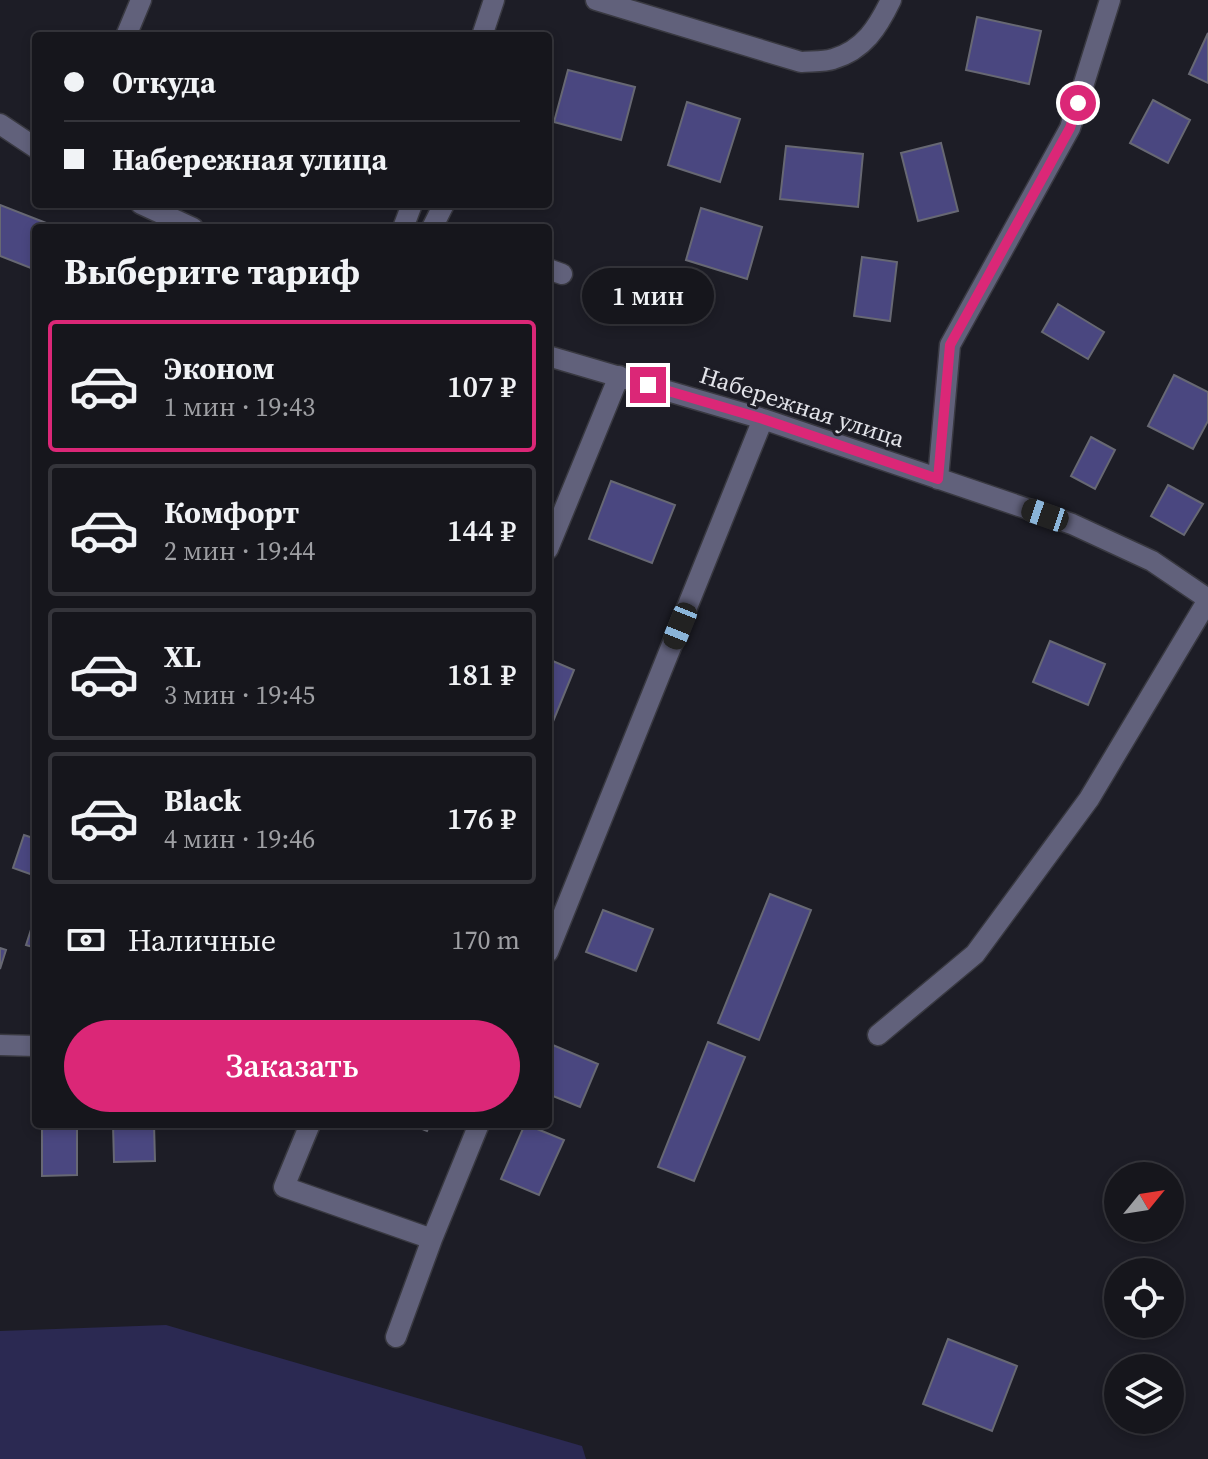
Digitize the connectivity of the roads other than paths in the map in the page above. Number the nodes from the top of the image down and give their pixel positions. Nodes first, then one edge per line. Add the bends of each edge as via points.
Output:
1 (141, 0) edge
2 (494, 0) edge
3 (596, 0) edge
4 (891, 0) edge
5 (1110, 0) edge
6 (128, 32) edge
7 (483, 32) edge
8 (0, 124) edge
9 (32, 145) edge
10 (150, 208) edge
11 (184, 224) edge
12 (552, 357) edge
13 (619, 376) junction
14 (763, 419) junction
15 (938, 479) junction
16 (552, 539) edge
17 (1208, 599) edge
18 (552, 942) edge
19 (878, 1035) dead end
20 (0, 1045) edge
21 (32, 1046) edge
22 (308, 1128) edge
23 (477, 1128) edge
24 (432, 1239) junction
25 (396, 1337) dead end

1 - 6 street
2 - 7 street
3 - 4 street via 801,62 832,60 856,49 880,24
5 - 15 street via 1070,128 950,345
8 - 9 street
10 - 11 street
12 - 13 street, Набережная улица
13 - 14 street, Набережная улица
13 - 16 street
14 - 15 street, Набережная улица
14 - 18 street
15 - 17 street, Набережная улица via 1072,524 1152,561
17 - 19 street via 1089,799 975,954
20 - 21 street
22 - 24 street via 284,1187
23 - 24 street
24 - 25 street

